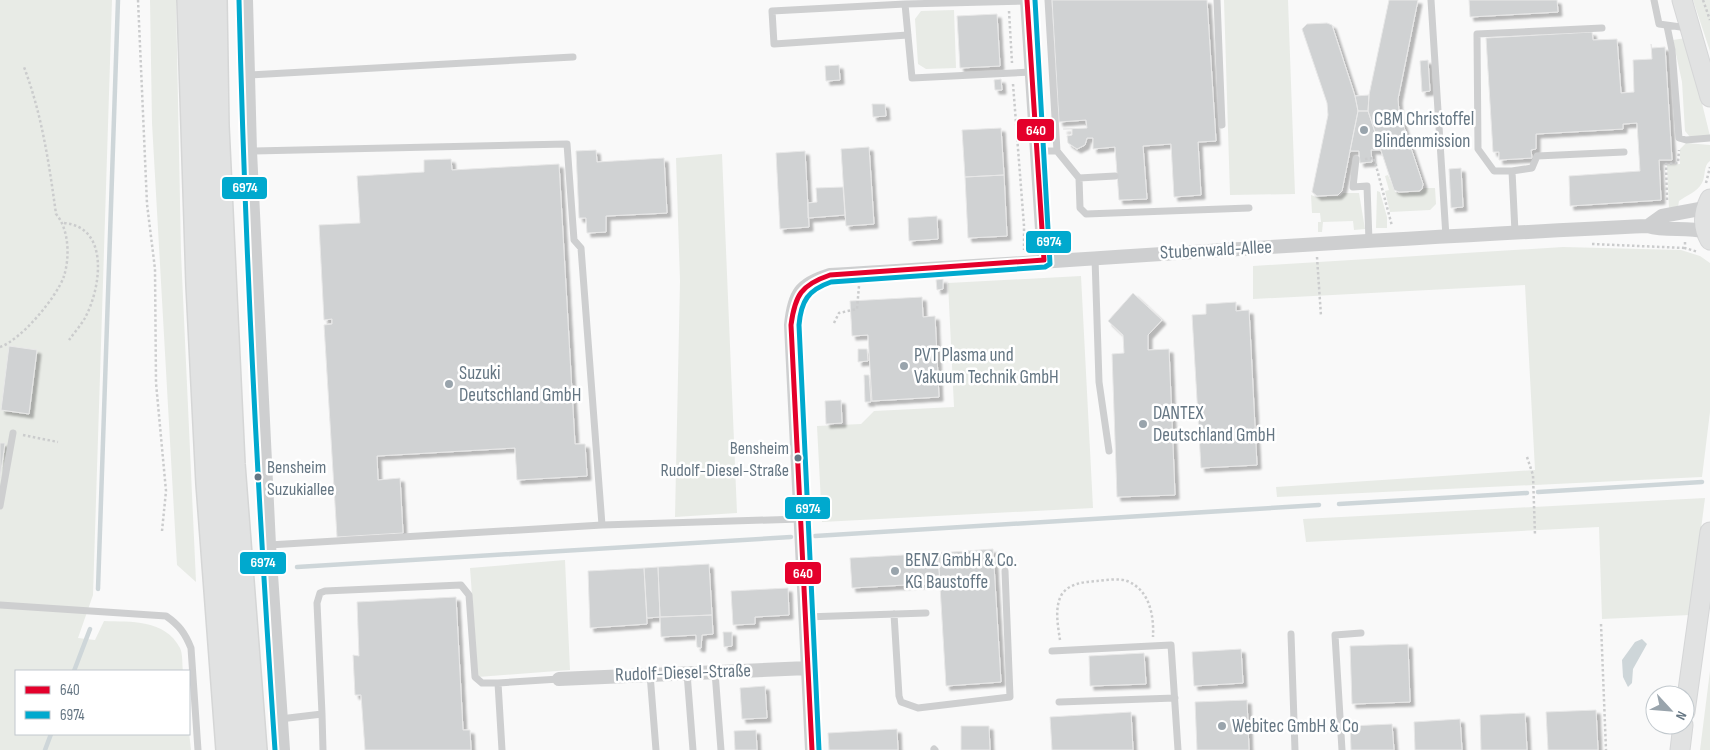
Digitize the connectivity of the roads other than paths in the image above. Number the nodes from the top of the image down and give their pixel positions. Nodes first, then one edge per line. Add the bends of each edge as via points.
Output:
1 (190, 0) edge
2 (214, 0) edge
3 (246, 0) edge
4 (1048, 0) edge
5 (1217, 0) edge
6 (1431, 0) edge
7 (1654, 0) edge
8 (1682, 0) edge
9 (1027, 1) edge
10 (905, 4) junction
11 (1666, 26) junction
12 (1602, 28) dead end
13 (1690, 28) junction
14 (908, 35) junction
15 (573, 57) dead end
16 (1032, 72) junction
17 (248, 75) junction
18 (1710, 97) edge
19 (1222, 125) dead end
20 (1710, 138) edge
21 (250, 150) junction
22 (1037, 151) junction
23 (1057, 151) junction
24 (1624, 152) dead end
25 (1356, 159) road end
26 (1512, 171) junction
27 (1114, 176) dead end
28 (1079, 178) junction
29 (1708, 203) edge
30 (1249, 208) dead end
31 (1648, 226) junction
32 (1515, 232) junction
33 (1369, 236) junction
34 (1708, 236) edge
35 (1446, 237) junction
36 (1095, 257) junction
37 (1044, 260) junction
38 (13, 433) road end
39 (1110, 451) dead end
40 (0, 506) edge
41 (801, 519) junction
42 (602, 525) junction
43 (1710, 532) edge
44 (269, 545) junction
45 (1006, 571) dead end
46 (0, 605) edge
47 (926, 613) dead end
48 (894, 614) junction
49 (805, 617) junction
50 (1361, 633) dead end
51 (1291, 634) dead end
52 (1052, 650) dead end
53 (808, 668) junction
54 (715, 671) junction
55 (687, 672) junction
56 (650, 674) junction
57 (559, 679) joint
58 (498, 683) junction
59 (1689, 685) edge
60 (1175, 698) junction
61 (1059, 702) dead end
62 (322, 714) junction
63 (280, 719) junction
64 (1682, 735) edge
65 (198, 750) edge
66 (229, 750) edge
67 (254, 750) edge
68 (283, 750) edge
69 (323, 750) edge
70 (502, 750) edge
71 (656, 750) edge
72 (692, 750) edge
73 (721, 750) edge
74 (812, 750) edge
75 (1178, 750) edge
76 (1296, 750) edge
77 (1342, 750) edge
78 (1680, 750) edge

1 - 66 highway via 209,484
2 - 67 highway via 216,126 232,464
3 - 17 street
4 - 23 lane
5 - 19 lane
6 - 35 lane
7 - 11 lane via 1659,24
8 - 13 street
9 - 10 lane
9 - 16 street
10 - 14 lane
10 - 14 lane via 772,12 774,44
11 - 13 lane
11 - 20 lane via 1672,50 1679,138
12 - 26 lane via 1477,34 1478,150 1494,171
13 - 18 street
14 - 16 lane via 912,78
15 - 17 lane
16 - 22 street
17 - 21 street
21 - 42 lane via 567,144 574,240 581,248 586,291
21 - 44 street
22 - 23 lane
22 - 37 street
23 - 28 lane
24 - 26 lane via 1537,156 1532,168
25 - 33 lane via 1353,187 1367,186
26 - 32 lane
27 - 28 lane
28 - 30 lane via 1080,208 1086,214
29 - 31 street, Stubenwald-Allee via 1662,216
29 - 34 street via 1704,220
31 - 32 street, Stubenwald-Allee
31 - 34 street, Stubenwald-Allee via 1683,228
32 - 35 street, Stubenwald-Allee
33 - 35 street, Stubenwald-Allee
33 - 36 street, Stubenwald-Allee via 1316,245
36 - 37 street, Stubenwald-Allee
36 - 39 lane via 1099,382
37 - 41 street via 830,275 812,281 800,290 793,305 790,325
38 - 40 lane
41 - 42 lane
41 - 49 street
42 - 44 lane
43 - 59 street
44 - 63 street
45 - 48 lane via 1010,697 918,708 901,702
46 - 65 lane via 166,616 176,623 185,633 191,648
47 - 48 lane
48 - 49 lane
49 - 53 street
50 - 77 lane via 1335,635
51 - 76 lane
52 - 60 lane via 1171,645
53 - 54 street, Rudolf-Diesel-Straße
53 - 74 street
54 - 55 street, Rudolf-Diesel-Straße
54 - 73 lane
55 - 56 street, Rudolf-Diesel-Straße
55 - 72 lane
56 - 57 street, Rudolf-Diesel-Straße
56 - 71 lane
57 - 58 lane
58 - 62 lane via 482,683 475,677 469,595 461,585 325,591 320,593 317,603
58 - 70 lane
60 - 61 lane
60 - 75 lane
62 - 63 lane
62 - 69 lane
63 - 68 street
64 - 78 street

